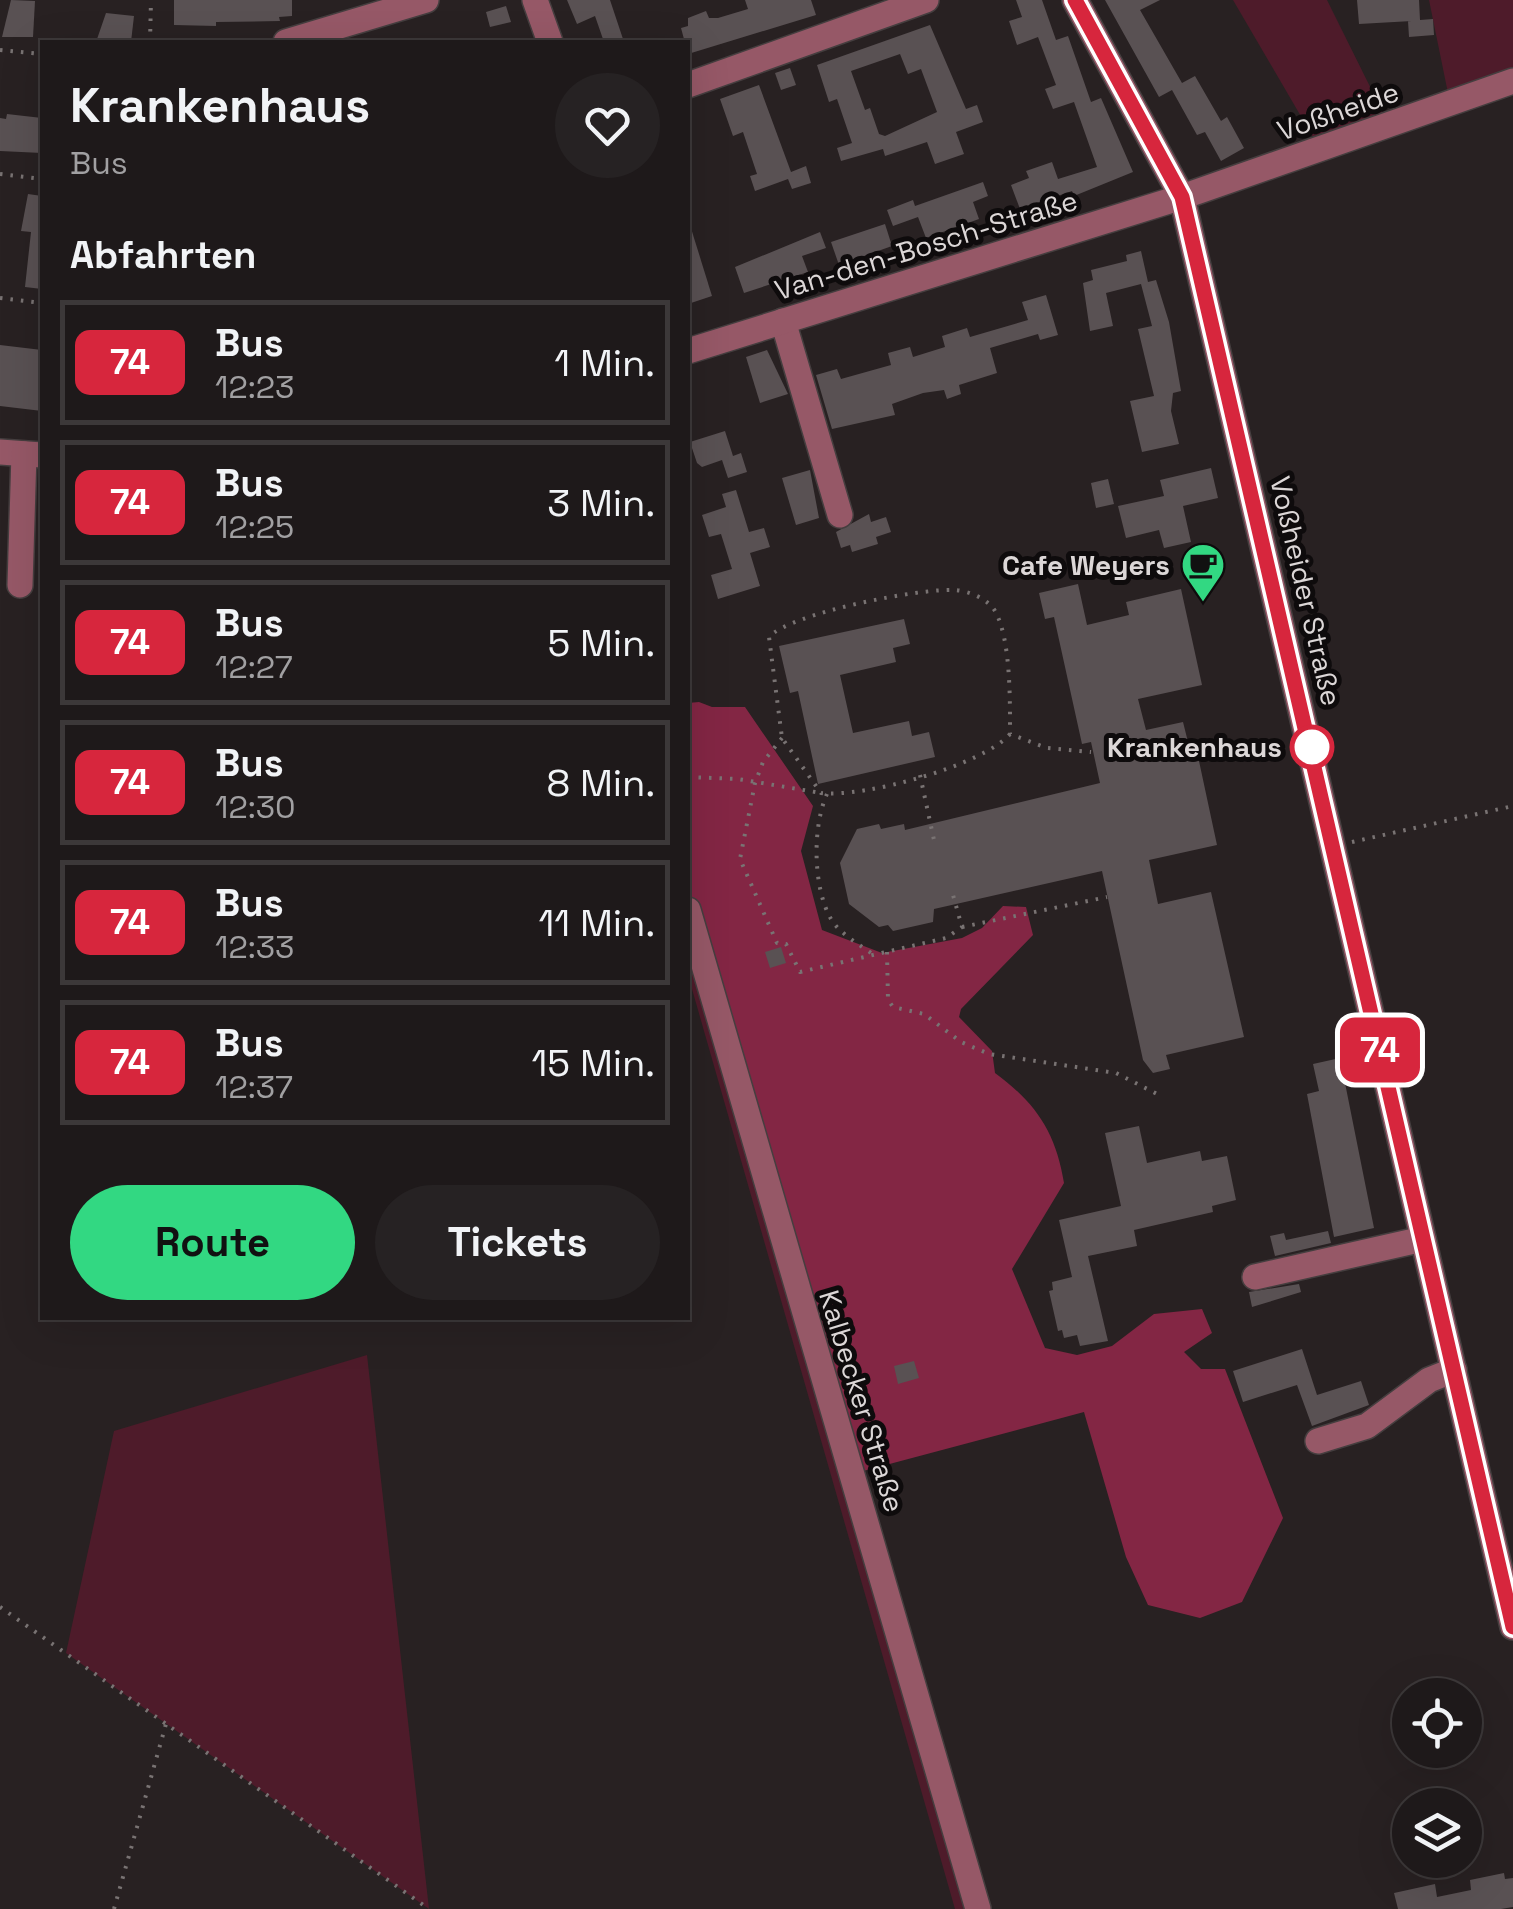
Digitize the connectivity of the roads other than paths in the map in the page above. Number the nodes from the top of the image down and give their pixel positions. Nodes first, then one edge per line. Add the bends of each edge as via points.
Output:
1 (426, 0) edge
2 (535, 0) edge
3 (926, 0) edge
4 (1075, 0) edge
5 (293, 40) edge
6 (549, 40) edge
7 (1513, 81) edge
8 (690, 84) edge
9 (1182, 197) junction
10 (782, 321) junction
11 (690, 350) edge
12 (22, 454) edge
13 (840, 515) dead end
14 (20, 585) dead end
15 (690, 917) edge
16 (1424, 1239) junction
17 (1256, 1277) dead end
18 (1454, 1370) junction
19 (1318, 1441) dead end
20 (1513, 1627) edge
21 (978, 1909) edge

1 - 5 street
2 - 6 street
3 - 8 street
4 - 9 street, Voßheider Straße
7 - 9 street, Voßheide
9 - 10 street, Van-den-Bosch-Straße
9 - 16 street, Voßheider Straße
10 - 11 street, Van-den-Bosch-Straße
10 - 13 street
12 - 14 street
15 - 21 street, Kalbecker Straße
16 - 17 street
16 - 18 street, Voßheider Straße
18 - 19 street via 1366,1426
18 - 20 street, Voßheider Straße

